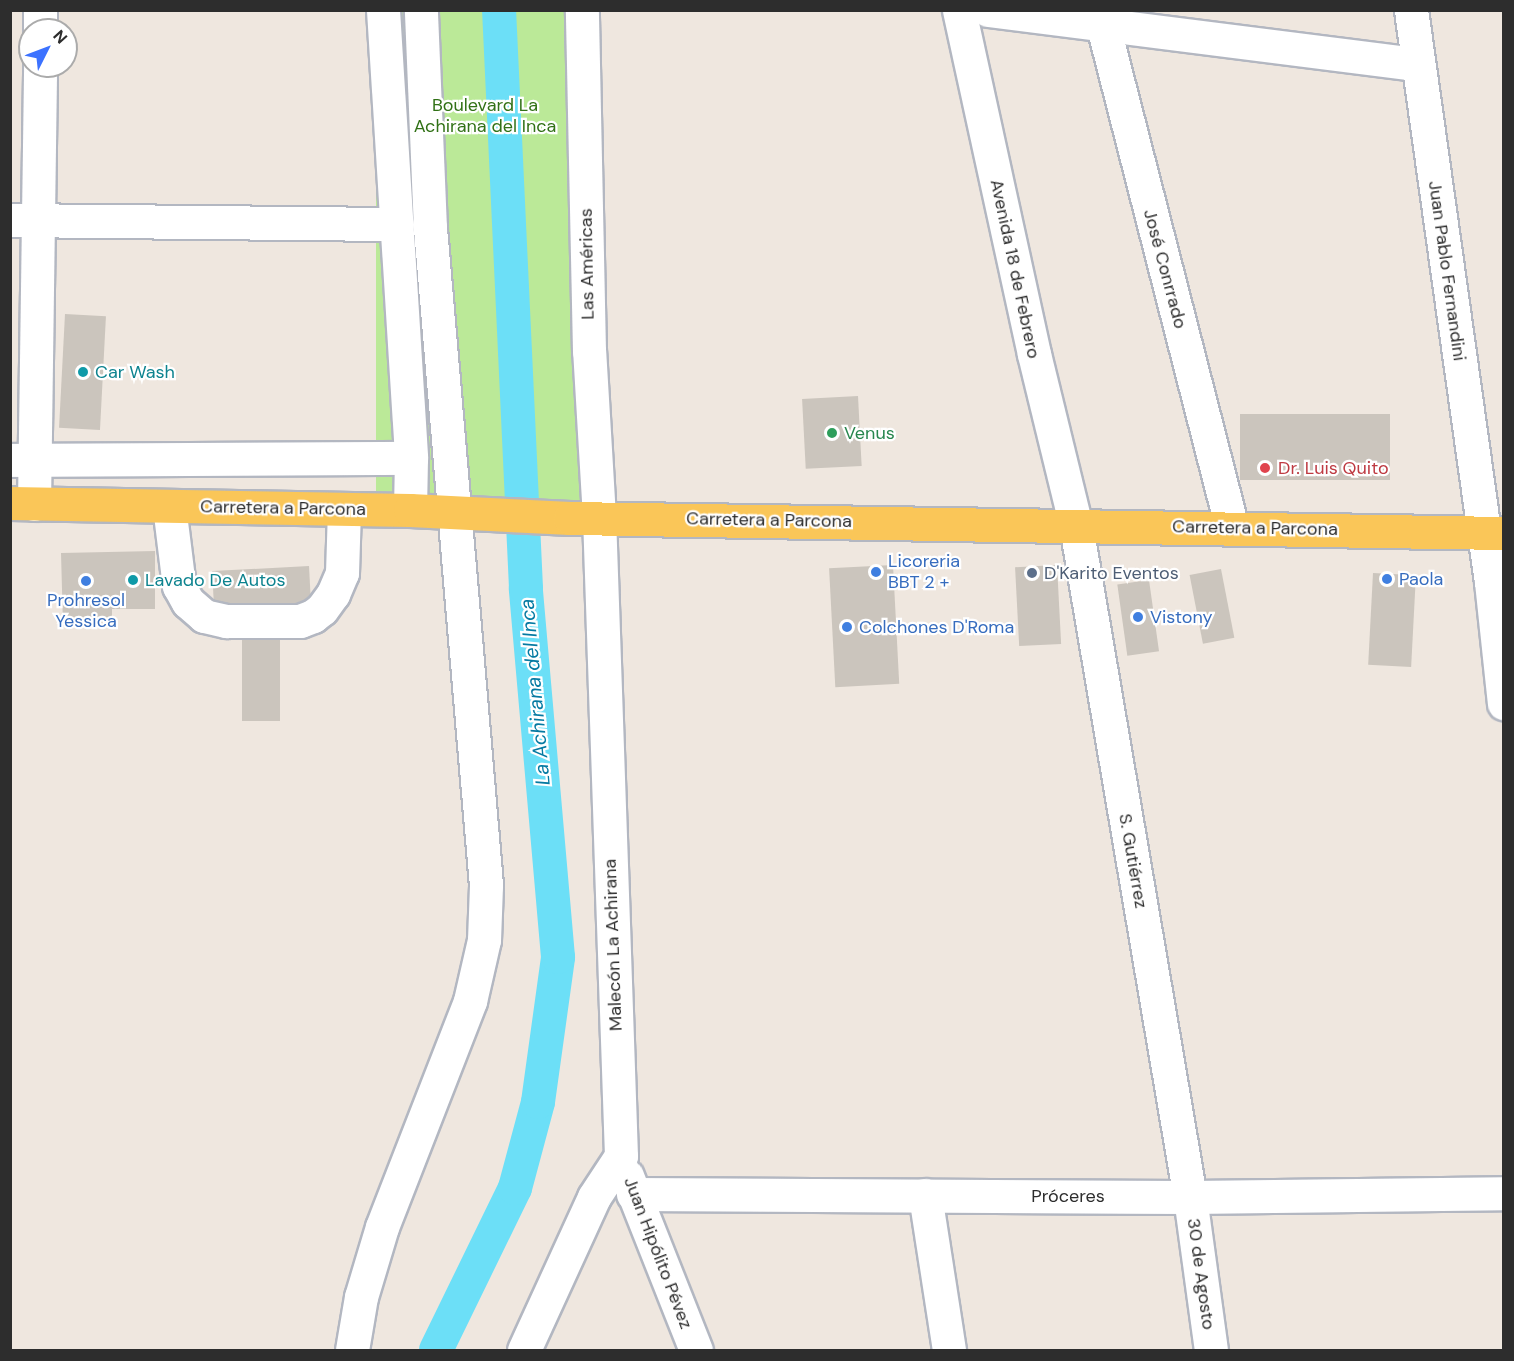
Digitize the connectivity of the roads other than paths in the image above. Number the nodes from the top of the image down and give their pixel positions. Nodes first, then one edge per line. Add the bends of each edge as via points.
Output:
1 (383, 10) edge
2 (421, 10) edge
3 (582, 10) edge
4 (959, 10) edge
5 (988, 10) edge
6 (1411, 10) edge
7 (1101, 18) edge
8 (1418, 64) junction
9 (39, 78) edge
10 (25, 220) edge
11 (397, 224) junction
12 (411, 458) junction
13 (22, 460) edge
14 (22, 503) edge
15 (169, 506) junction
16 (344, 509) junction
17 (410, 510) junction
18 (470, 513) junction
19 (584, 517) junction
20 (1076, 526) junction
21 (1232, 528) junction
22 (1493, 533) edge
23 (1503, 703) edge
24 (621, 1156) junction
25 (1503, 1193) edge
26 (633, 1194) junction
27 (925, 1195) junction
28 (1190, 1197) junction
29 (352, 1350) edge
30 (524, 1350) edge
31 (696, 1350) edge
32 (949, 1350) edge
33 (1211, 1350) edge

1 - 11 street
2 - 18 street via 430,228
3 - 19 street, Las Américas via 589,351
4 - 20 street, Avenida 18 de Febrero
5 - 7 street
6 - 8 street, Juan Pablo Fernandini
7 - 8 street
7 - 21 street, José Conrrado
8 - 22 street, Juan Pablo Fernandini
9 - 10 street
10 - 11 street
10 - 13 street
11 - 12 street
12 - 13 street
12 - 17 street
13 - 14 street
14 - 15 main road, Carretera a Parcona
15 - 16 main road, Carretera a Parcona
15 - 16 street via 178,586 204,616 226,621 300,621 322,609 342,573
16 - 17 main road, Carretera a Parcona
17 - 18 main road, Carretera a Parcona
18 - 19 main road, Carretera a Parcona
18 - 29 street via 486,885 484,940 470,1001 382,1227 361,1297
19 - 20 main road, Carretera a Parcona
19 - 24 street, Malecón La Achirana
20 - 21 main road, Carretera a Parcona
20 - 28 street, S. Gutiérrez
21 - 22 main road, Carretera a Parcona
22 - 23 street, Juan Pablo Fernandini via 1491,582
24 - 26 street, Juan Hipólito Pévez
24 - 30 street via 594,1197
25 - 28 street, Próceres
26 - 27 street, Próceres
26 - 31 street, Juan Hipólito Pévez
27 - 28 street, Próceres
27 - 32 street
28 - 33 street, 30 de Agosto

